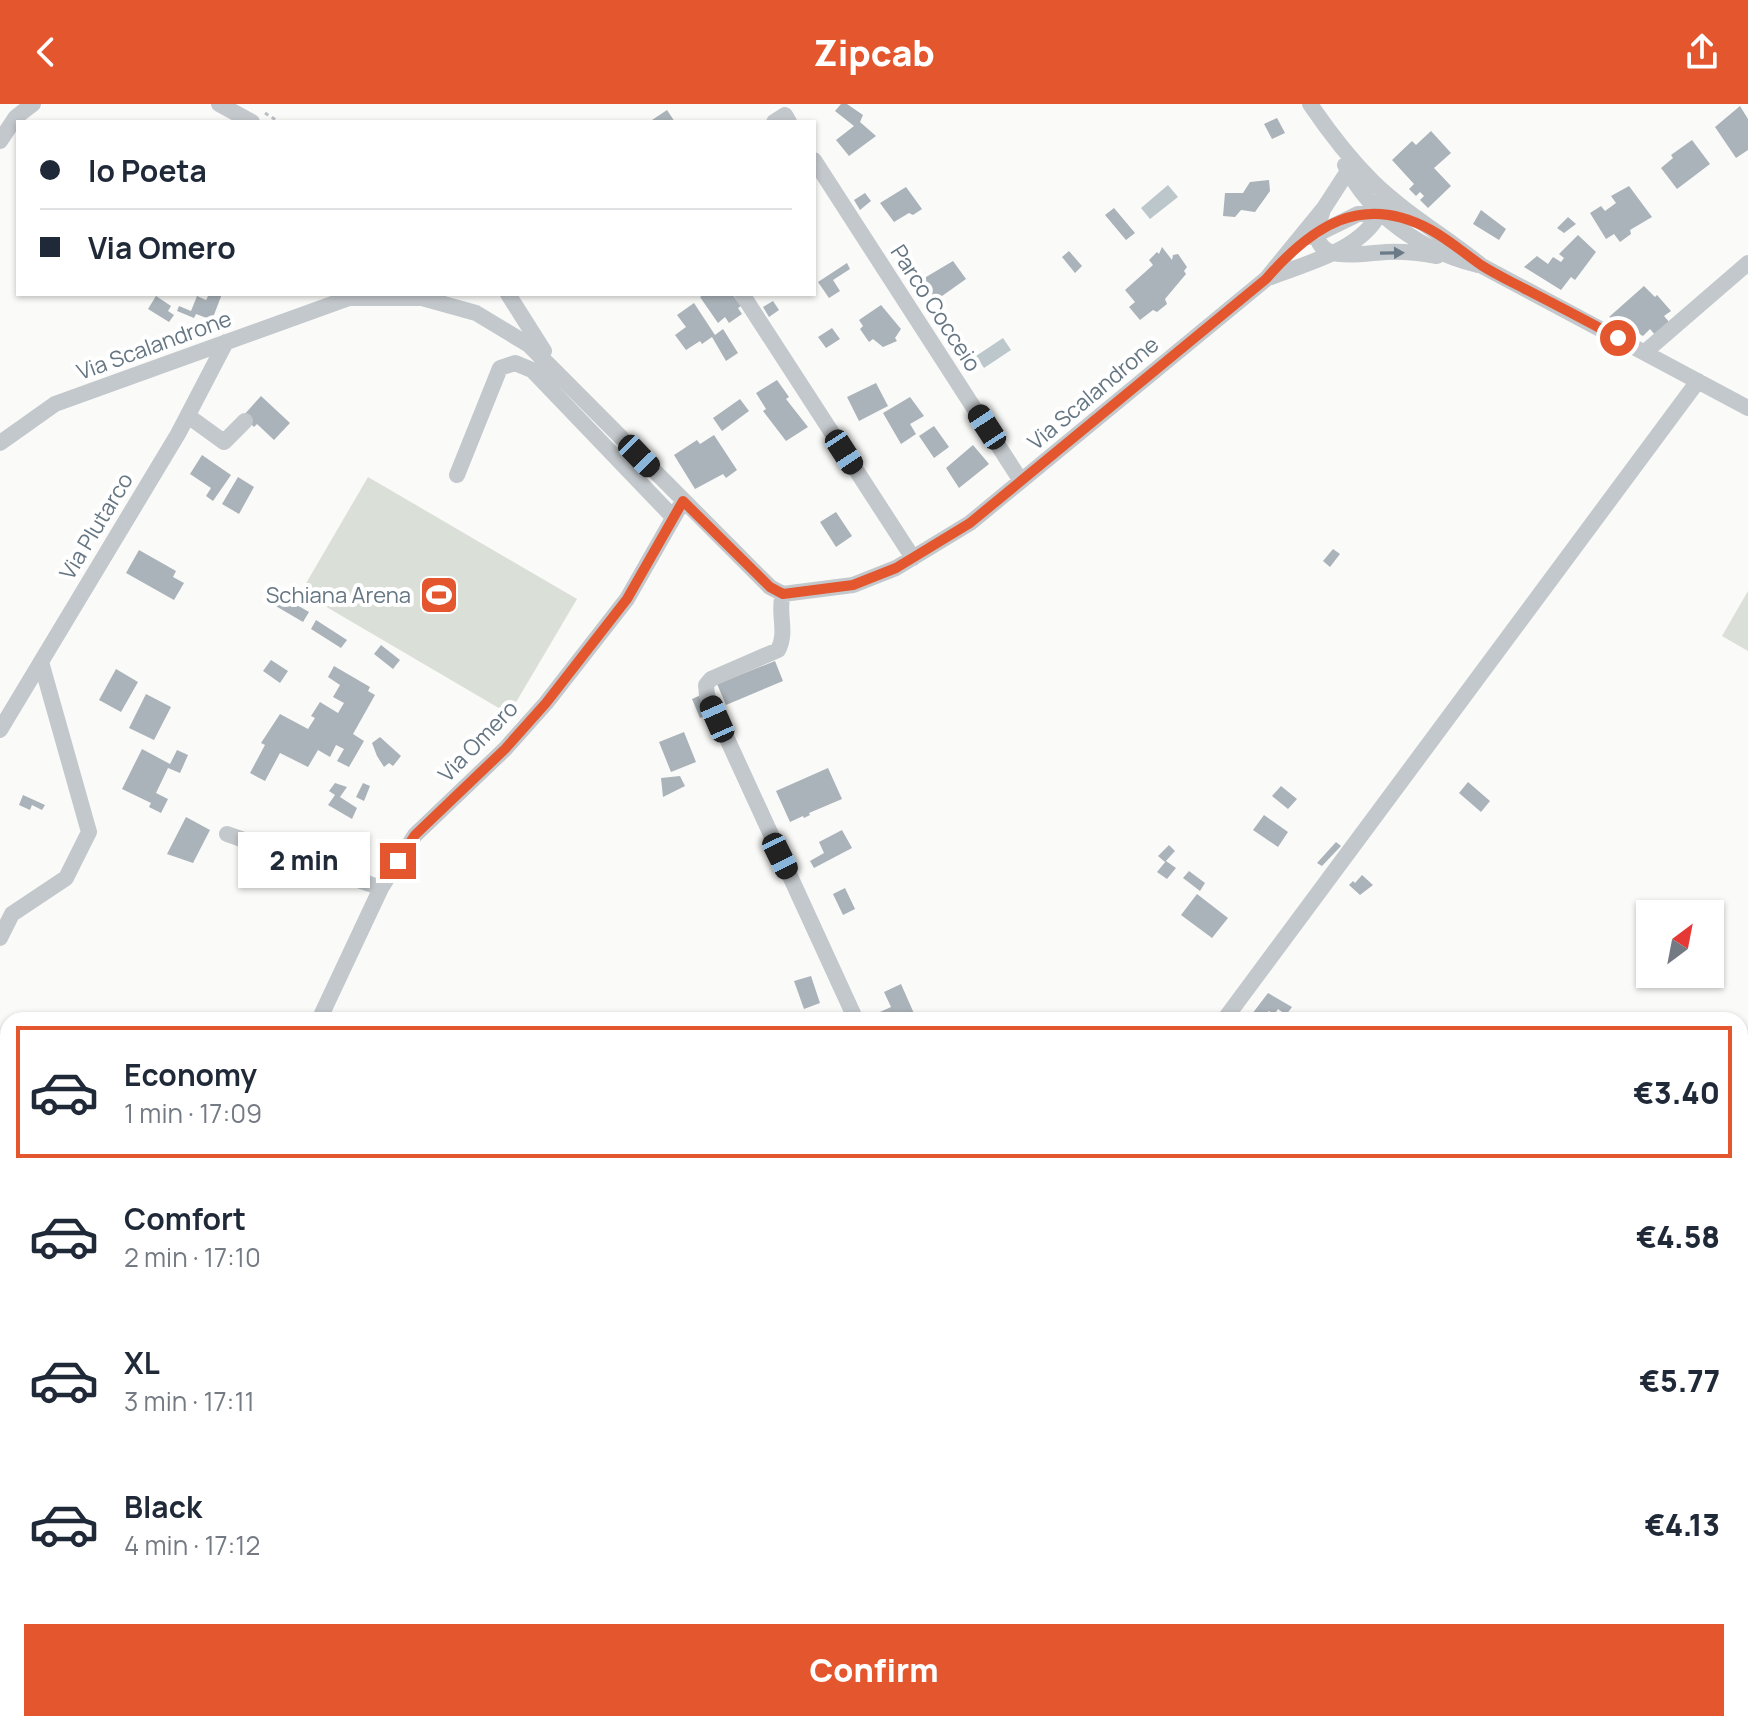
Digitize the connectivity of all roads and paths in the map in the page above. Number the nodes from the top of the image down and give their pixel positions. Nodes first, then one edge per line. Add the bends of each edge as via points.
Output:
1 (33, 104) edge
2 (219, 104) edge
3 (1310, 104) edge
4 (248, 120) edge
5 (0, 141) edge
6 (1335, 141) junction
7 (816, 163) edge
8 (1348, 171) junction
9 (1374, 183) junction
10 (1324, 208) junction
11 (1380, 212) junction
12 (1429, 229) junction
13 (1318, 232) junction
14 (1289, 253) junction
15 (1331, 253) junction
16 (1452, 259) junction
17 (1748, 263) edge
18 (1482, 266) junction
19 (1266, 279) junction
20 (509, 296) edge
21 (743, 296) edge
22 (226, 342) junction
23 (1645, 352) junction
24 (557, 373) junction
25 (1698, 381) junction
26 (1748, 408) edge
27 (188, 416) junction
28 (245, 421) dead end
29 (0, 443) edge
30 (457, 475) dead end
31 (1021, 481) junction
32 (683, 501) junction
33 (673, 517) junction
34 (913, 558) junction
35 (783, 594) junction
36 (41, 662) junction
37 (0, 730) edge
38 (227, 834) dead end
39 (381, 888) junction
40 (0, 938) edge
41 (323, 1012) edge
42 (852, 1012) edge
43 (1230, 1012) edge

1 - 5 street via 16,117
2 - 4 street
3 - 6 street
6 - 8 street
6 - 9 street
7 - 31 street, Parco Cocceio
8 - 10 street
8 - 11 street
9 - 11 street
9 - 12 street
10 - 13 street
10 - 14 street
11 - 12 street
11 - 13 street via 1358,214
11 - 15 street via 1368,232
11 - 16 street
12 - 18 street
13 - 14 street
13 - 15 street via 1320,245
14 - 19 street
15 -> 16 street via 1421,253
15 - 19 street
16 - 18 street
17 - 23 street
18 - 23 street
19 - 31 street, Via Scalandrone
20 - 24 street
21 - 34 street
22 - 24 street, Via Scalandrone via 349,298 422,298 476,313 529,345
22 - 27 street, Via Plutarco
22 - 29 street, Via Scalandrone via 55,404
23 - 25 street
24 - 32 street, Via Scalandrone
25 - 26 street
25 - 43 street
27 - 28 street via 224,442
27 - 36 street, Via Plutarco
30 - 33 street via 500,368 515,363 532,370
31 - 34 street, Via Scalandrone via 970,523
32 - 33 street, Via Omero
32 - 35 street, Via Scalandrone
33 - 39 street, Via Omero via 627,599 564,680 505,749 415,835
34 - 35 street, Via Scalandrone via 853,585
35 - 42 street via 778,650 711,679 707,695
36 - 37 street, Via Plutarco
36 - 40 street via 89,832 66,878 12,914
38 - 39 street
39 - 41 street, Via Omero

